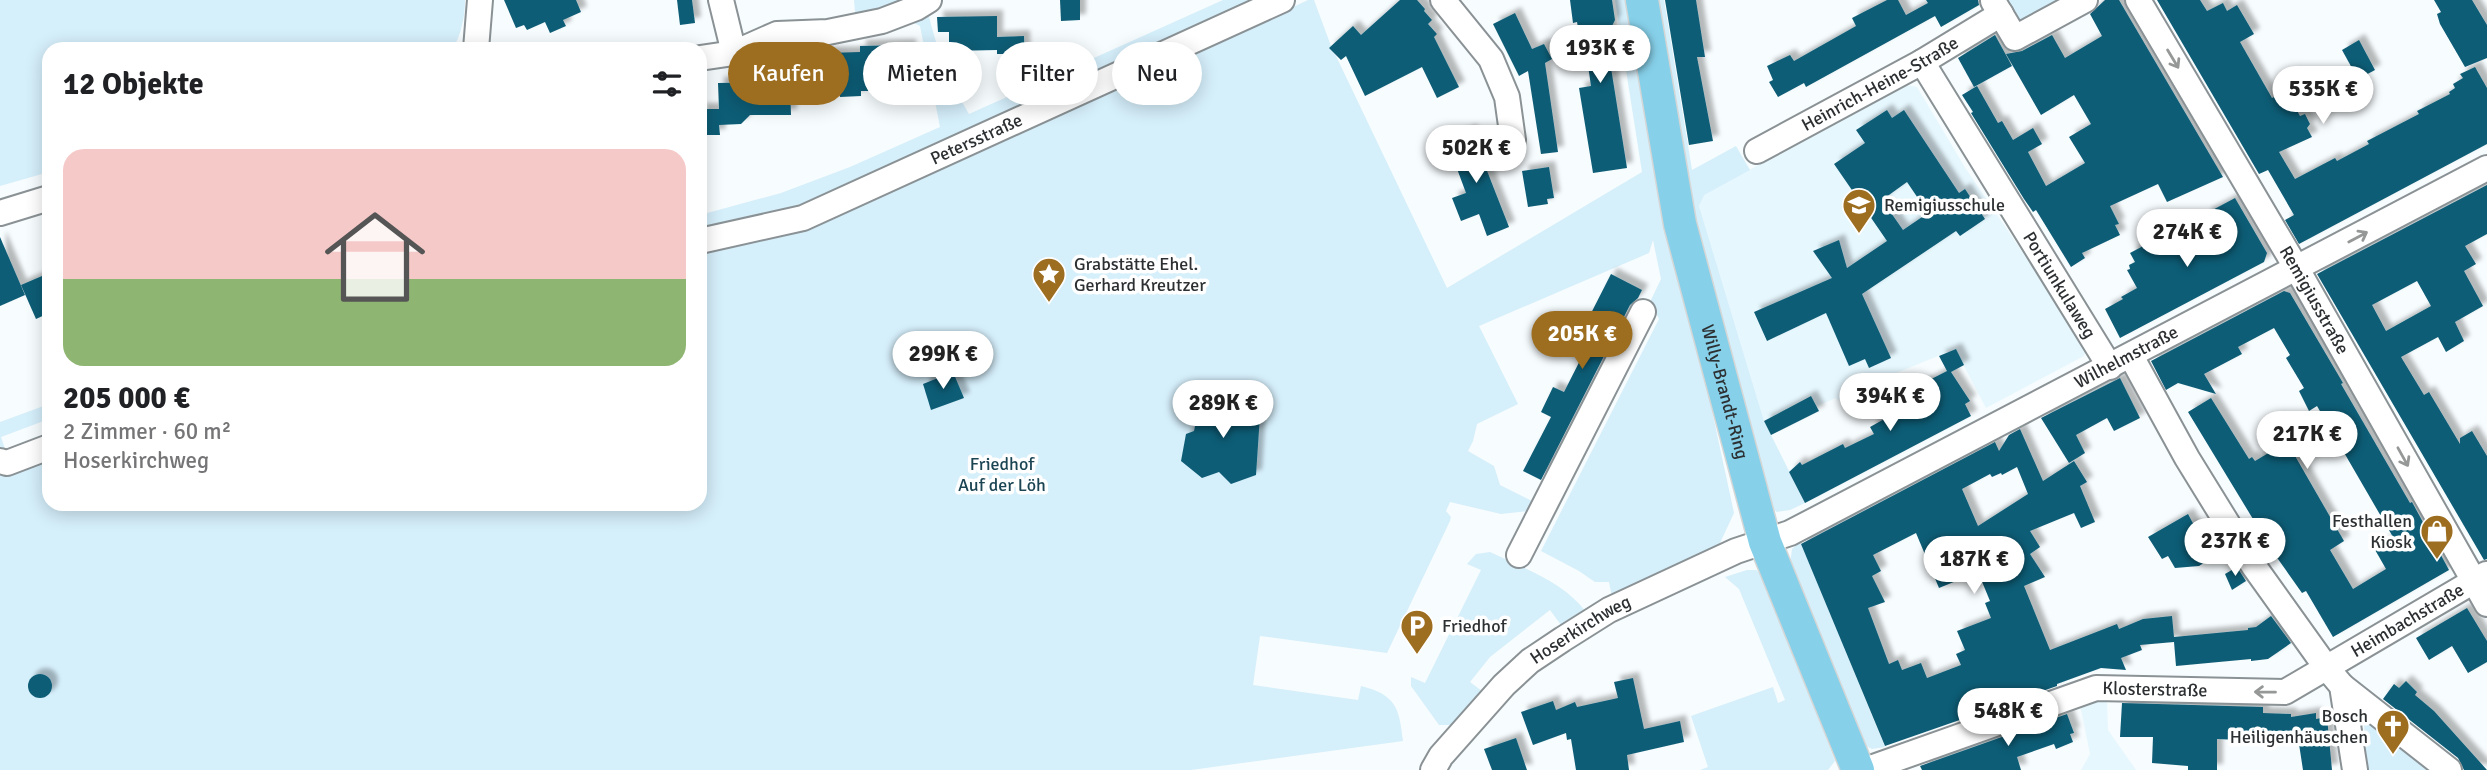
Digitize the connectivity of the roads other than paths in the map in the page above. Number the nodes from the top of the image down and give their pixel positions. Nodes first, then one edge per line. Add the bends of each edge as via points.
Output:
1 (480, 0) edge
2 (721, 0) edge
3 (929, 0) edge
4 (1282, 0) edge
5 (1443, 0) edge
6 (1642, 0) edge
7 (2085, 0) edge
8 (2138, 0) edge
9 (1997, 7) edge
10 (477, 42) edge
11 (731, 42) edge
12 (759, 42) edge
13 (728, 54) edge
14 (707, 57) edge
15 (1922, 62) junction
16 (1513, 140) dead end
17 (1757, 151) dead end
18 (2487, 168) edge
19 (42, 200) edge
20 (0, 213) edge
21 (707, 239) edge
22 (2297, 269) junction
23 (1643, 312) dead end
24 (2120, 361) junction
25 (42, 450) edge
26 (0, 461) edge
27 (1765, 542) junction
28 (1518, 555) dead end
29 (2480, 578) edge
30 (2487, 604) edge
31 (2326, 667) junction
32 (2342, 686) junction
33 (1433, 770) edge
34 (1858, 770) edge
35 (1865, 770) edge
36 (2355, 770) edge
37 (2449, 770) edge

1 - 10 street
2 - 11 street
3 - 12 street via 882,21 828,32 777,34
4 - 21 street, Petersstraße via 803,218
5 - 16 street via 1491,59 1507,97
6 - 27 main road, Willy-Brandt-Ring via 1680,224
7 - 9 street via 2015,38
8 -> 22 street, Remigiusstraße
9 - 15 street, Heinrich-Heine-Straße
13 - 14 street
15 - 17 street, Heinrich-Heine-Straße
15 - 24 street, Portiunkulaweg
22 -> 18 street, Wilhelmstraße
19 - 20 street
22 - 24 street, Wilhelmstraße
22 -> 29 street, Remigiusstraße
23 - 28 street
24 - 27 street, Wilhelmstraße
24 - 31 street, Portiunkulaweg via 2253,565
25 - 26 street via 7,463
27 - 33 street, Hoserkirchweg via 1609,610 1530,661
27 - 34 main road, Willy-Brandt-Ring
29 - 30 street, Remigiusstraße
29 - 31 street, Heimbachstraße
31 - 32 street, Portiunkulaweg
31 -> 35 street, Klosterstraße via 2286,692 2096,688
32 - 36 street
32 - 37 street

